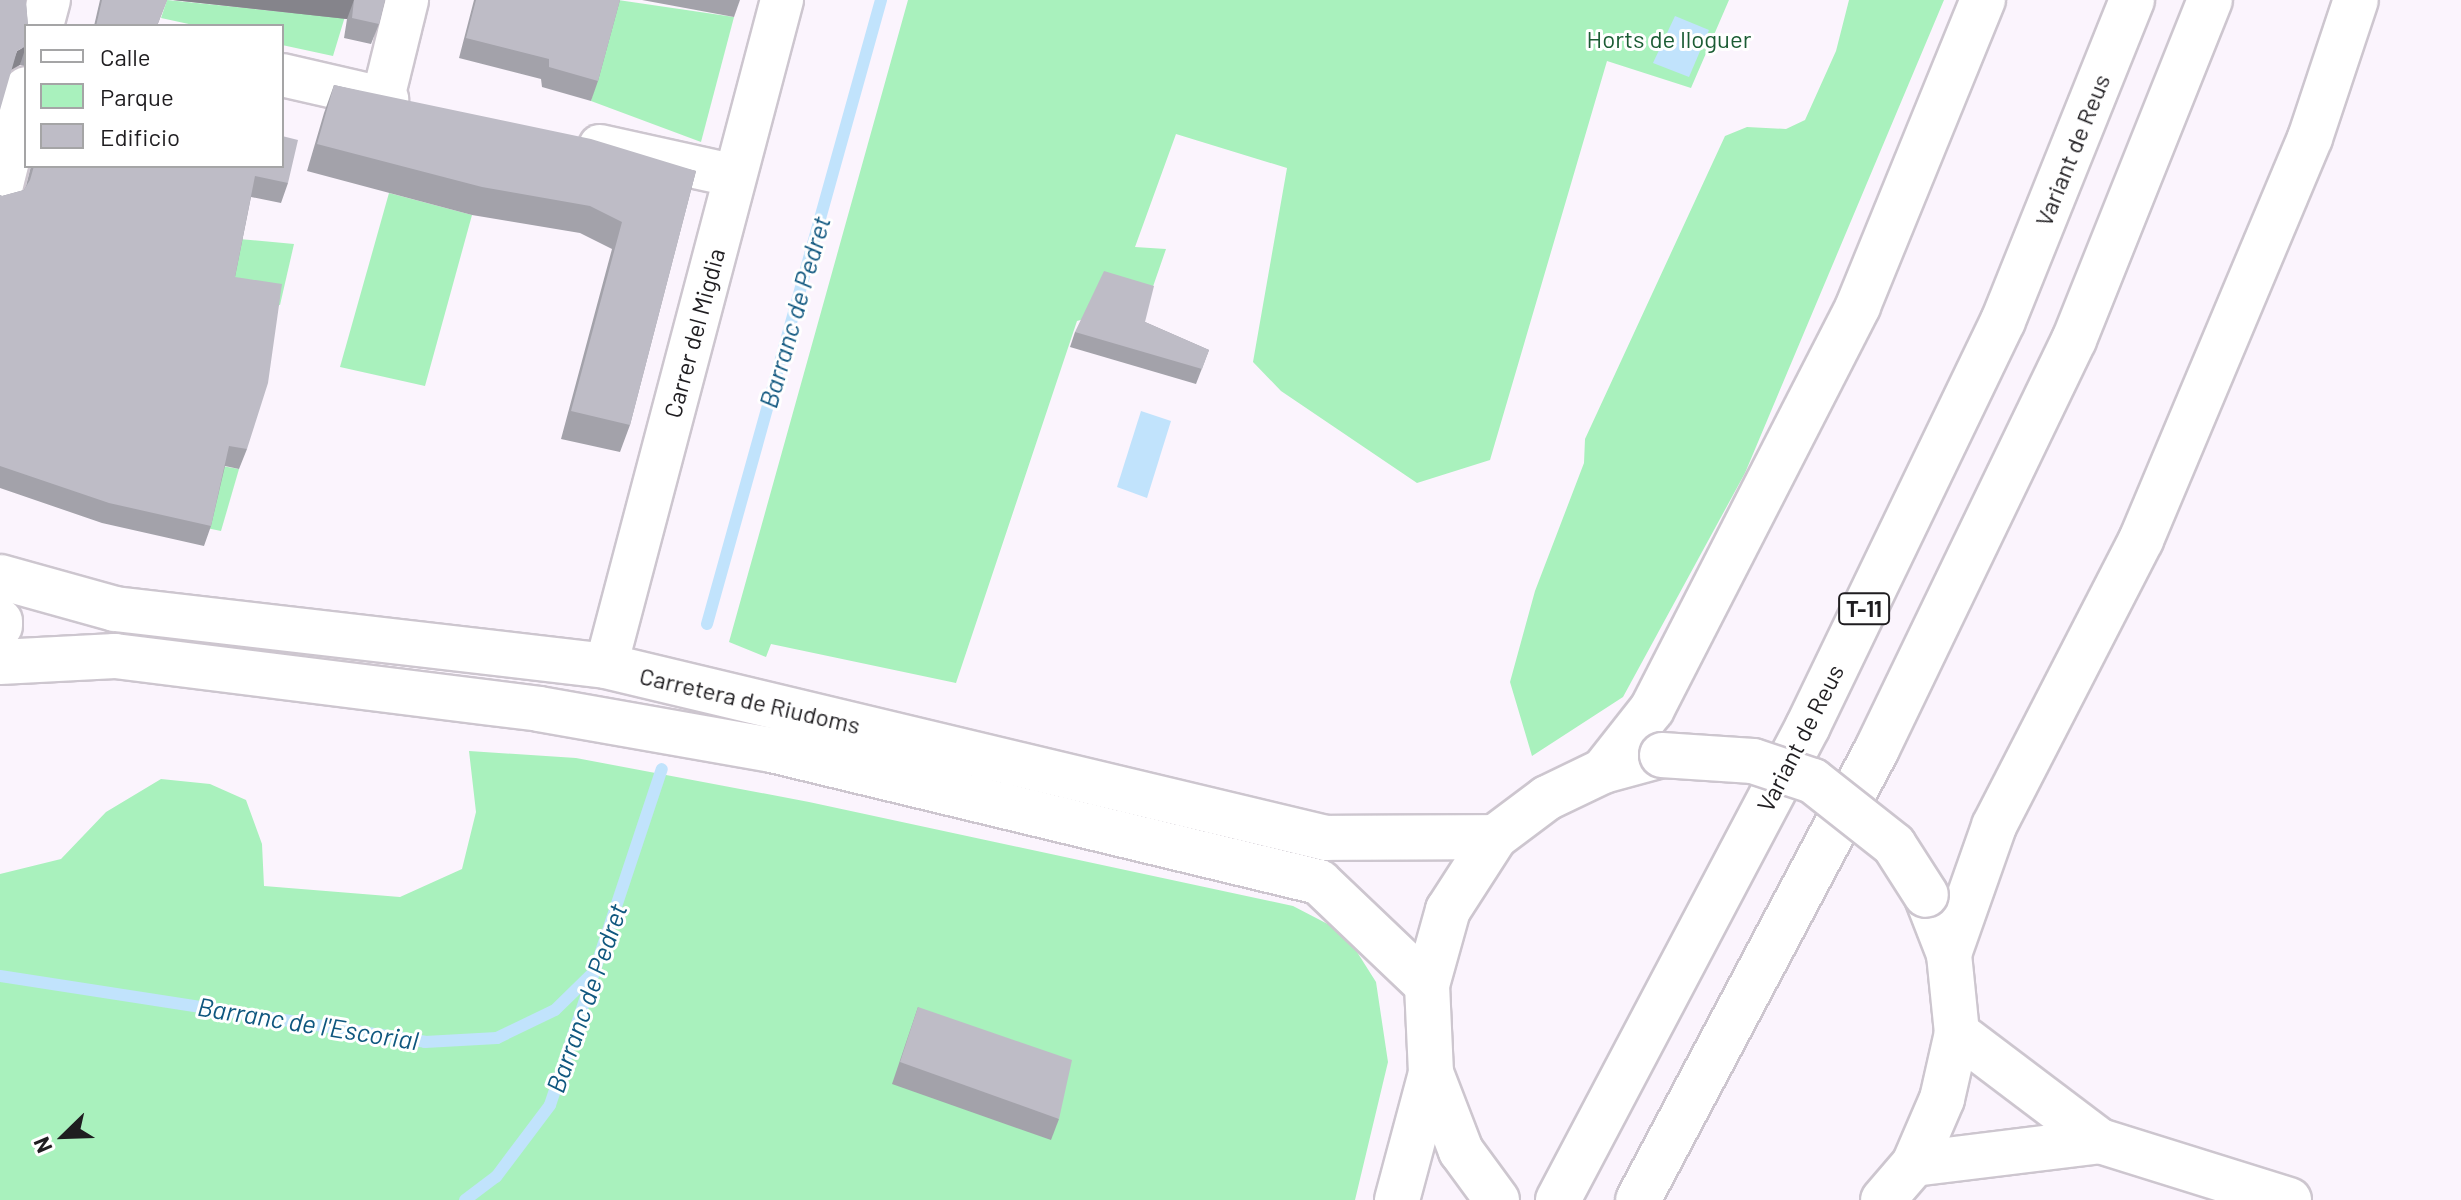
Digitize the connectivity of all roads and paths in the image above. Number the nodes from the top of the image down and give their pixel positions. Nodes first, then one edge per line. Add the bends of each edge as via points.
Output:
1 (407, 0) edge
2 (782, 0) edge
3 (1983, 0) edge
4 (2132, 0) edge
5 (2210, 0) edge
6 (2356, 0) edge
7 (284, 75) edge
8 (24, 96) edge
9 (383, 98) junction
10 (429, 108) edge
11 (567, 139) edge
12 (735, 176) junction
13 (0, 193) edge
14 (0, 577) edge
15 (0, 662) edge
16 (606, 666) junction
17 (1603, 771) junction
18 (1495, 837) junction
19 (1949, 954) junction
20 (1427, 985) junction
21 (1957, 1033) junction
22 (1431, 1073) junction
23 (2100, 1141) junction
24 (1914, 1164) junction
25 (2273, 1197) edge
26 (1397, 1200) edge
27 (1497, 1200) edge
28 (1558, 1200) edge
29 (1638, 1200) edge
30 (1883, 1200) edge

1 - 9 street
2 - 12 street, Carrer del Migdia
3 - 17 main road via 1858,306 1652,709
4 - 28 main road, Variant de Reus / T-11 via 1996,335 1808,726
5 - 29 main road via 2074,340 1877,749
6 - 19 main road via 2310,138 2141,540 1994,826
7 - 9 street
8 - 13 street
9 - 10 street
11 - 12 street
12 - 16 street, Carrer del Migdia
14 - 16 main road, Carretera de Riudoms via 115,609
15 - 20 main road, Carretera de Riudoms via 115,656 539,709 772,750 1319,882
16 - 18 main road, Carretera de Riudoms via 1326,838
17 - 18 main road via 1547,798
17 - 19 main road, bridge via 1662,755 1753,761 1813,781 1894,845 1926,895
18 - 20 main road via 1448,910
19 - 21 main road
20 - 22 main road
21 - 23 main road
21 - 24 main road via 1942,1099
22 - 26 main road via 1411,1168
22 - 27 main road via 1461,1151
23 - 24 main road
23 - 25 main road
24 - 30 main road

